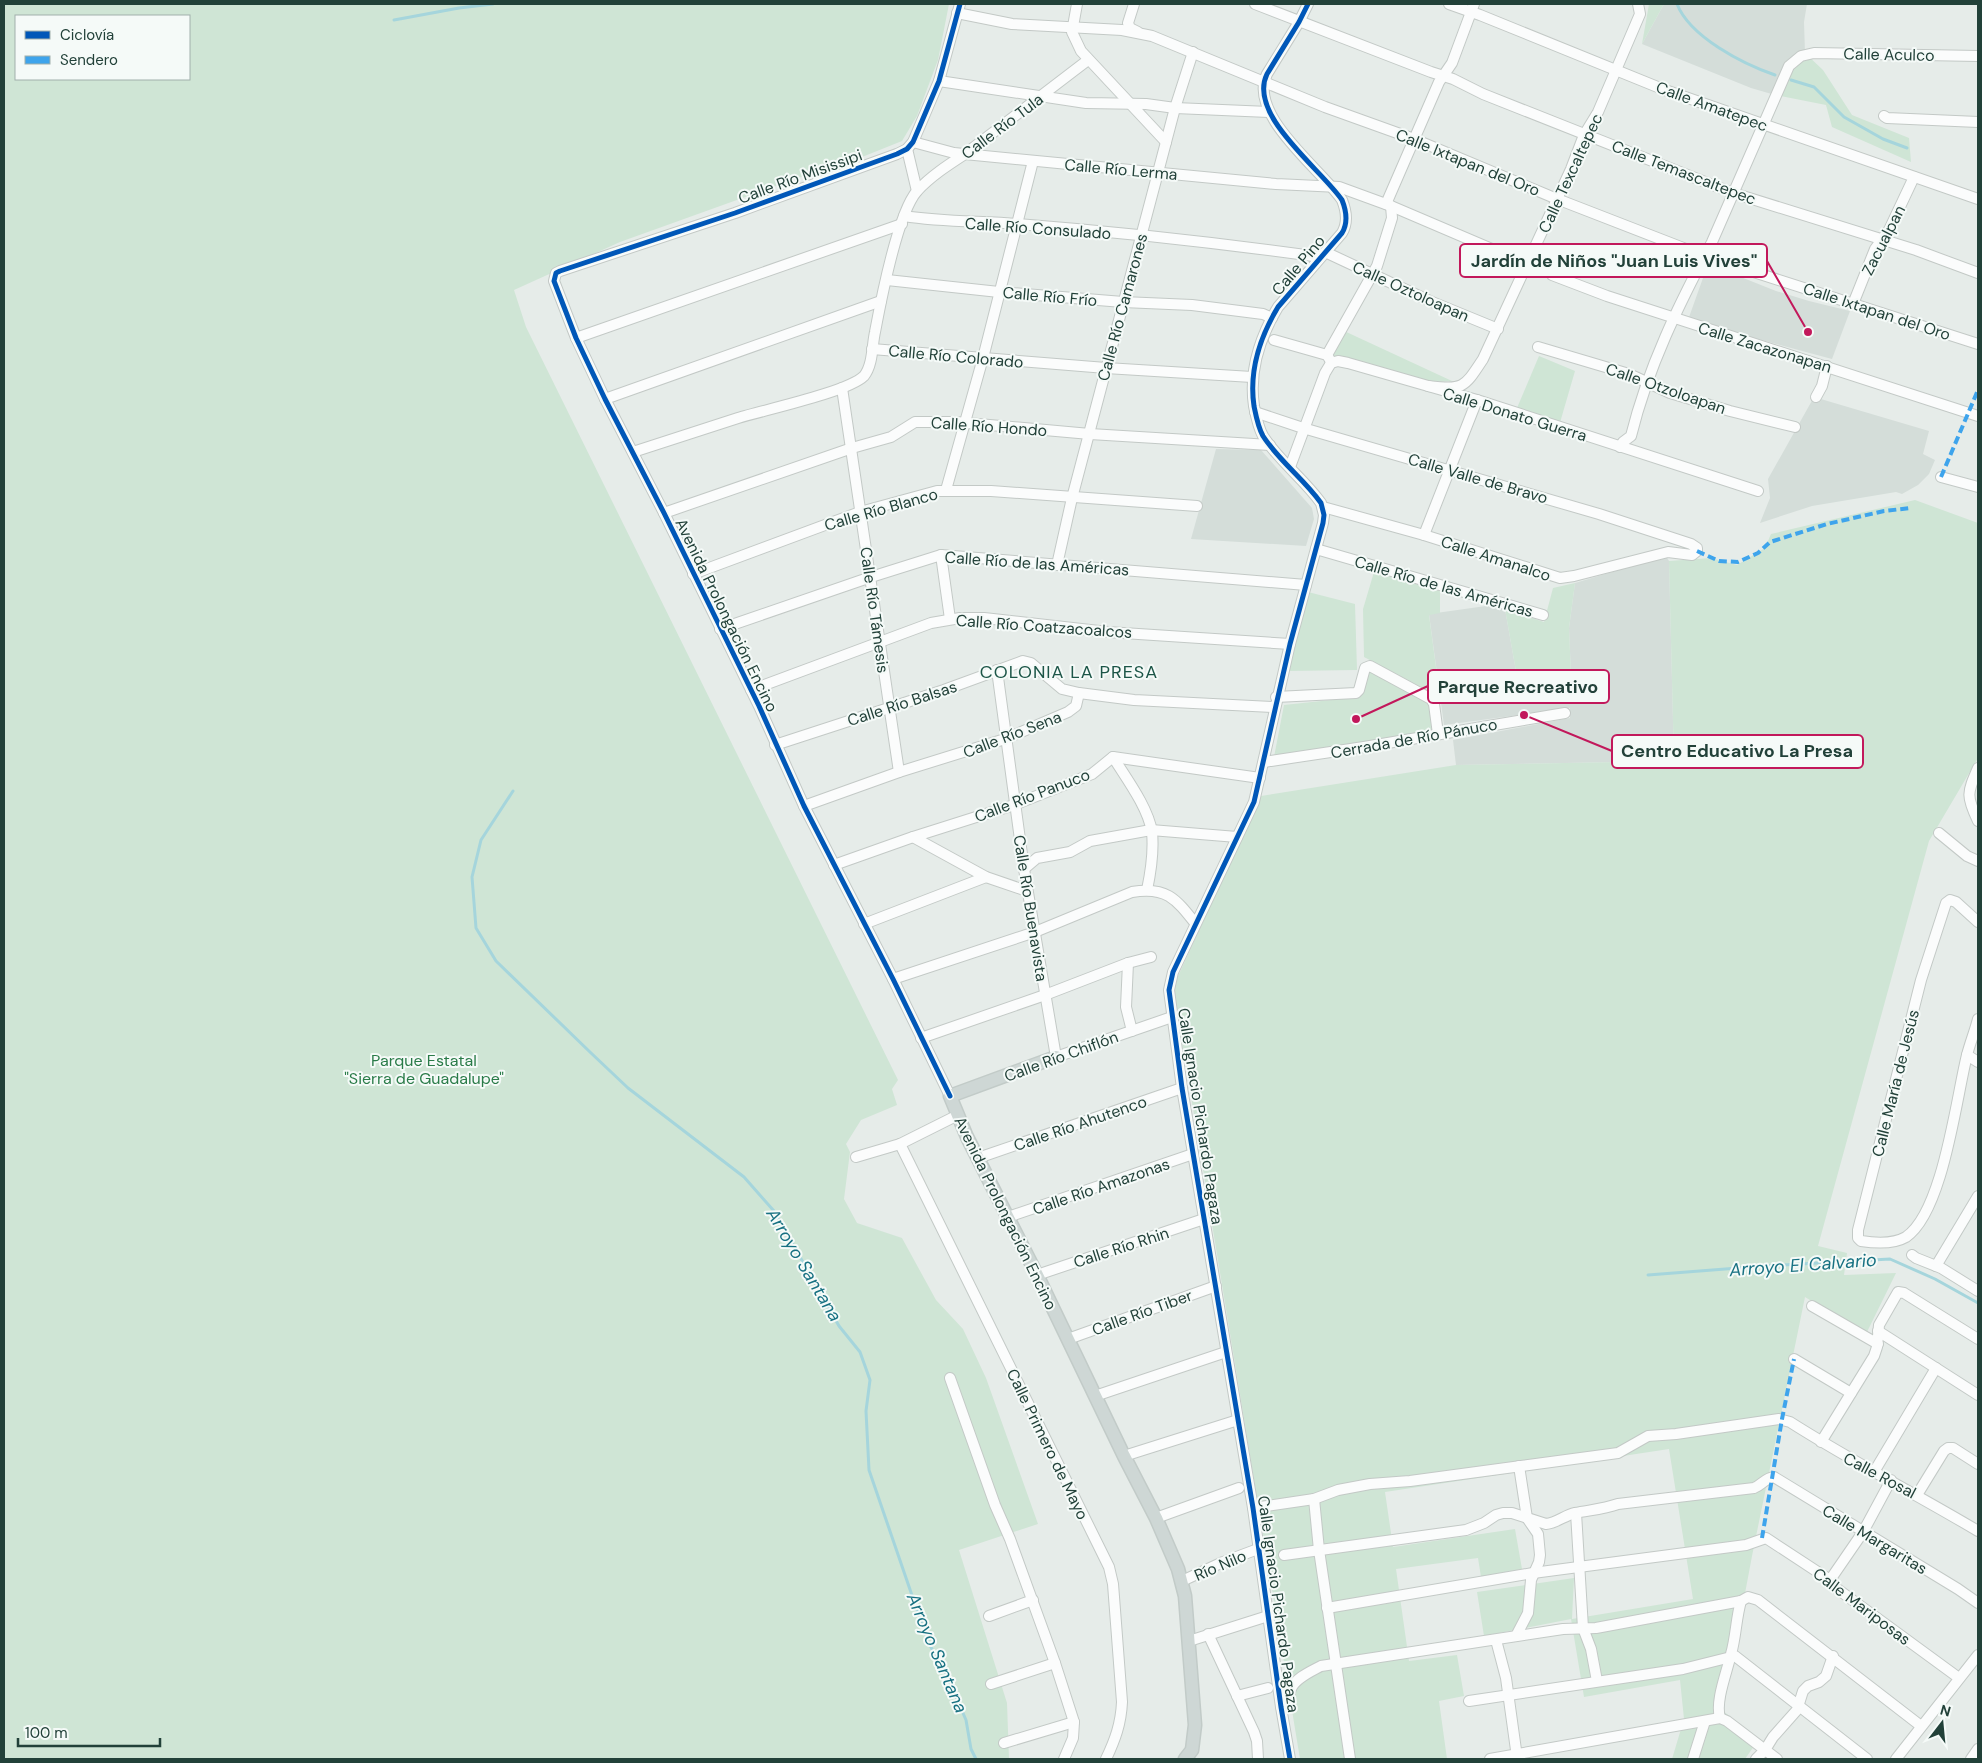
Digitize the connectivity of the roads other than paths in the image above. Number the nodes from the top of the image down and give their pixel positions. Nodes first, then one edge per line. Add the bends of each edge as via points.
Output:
1 (1076, 4) edge
2 (1134, 4) edge
3 (1255, 4) edge
4 (1308, 4) edge
5 (1449, 4) edge
6 (1638, 4) edge
7 (1473, 8) edge
8 (959, 9) edge
9 (1299, 22) junction
10 (1072, 27) junction
11 (1141, 34) junction
12 (1193, 52) junction
13 (1978, 56) edge
14 (1088, 60) junction
15 (1616, 70) junction
16 (1443, 76) junction
17 (939, 81) junction
18 (1264, 82) junction
19 (1042, 96) junction
20 (1131, 104) junction
21 (1175, 108) junction
22 (1269, 112) junction
23 (1884, 116) dead end
24 (1978, 122) edge
25 (1764, 125) junction
26 (1584, 135) junction
27 (1414, 139) junction
28 (1166, 142) junction
29 (910, 146) junction
30 (965, 154) junction
31 (1033, 160) junction
32 (1159, 173) junction
33 (1914, 177) junction
34 (1330, 186) junction
35 (917, 191) junction
36 (1733, 193) junction
37 (1557, 199) junction
38 (1978, 199) edge
39 (1389, 205) junction
40 (903, 220) junction
41 (1017, 224) junction
42 (1141, 236) junction
43 (1881, 240) junction
44 (1322, 254) junction
45 (1704, 256) junction
46 (1527, 264) junction
47 (1978, 273) edge
48 (1372, 274) junction
49 (1552, 275) dead end
50 (554, 277) joint
51 (887, 280) junction
52 (999, 292) junction
53 (881, 301) junction
54 (1123, 302) junction
55 (1854, 304) junction
56 (1272, 318) junction
57 (1674, 318) junction
58 (1498, 329) junction
59 (576, 338) junction
60 (1274, 340) dead end
61 (1978, 344) edge
62 (1538, 347) dead end
63 (872, 349) junction
64 (983, 358) junction
65 (1329, 359) junction
66 (1827, 366) junction
67 (1106, 368) junction
68 (1252, 377) junction
69 (1648, 382) junction
70 (1428, 386) junction
71 (842, 388) junction
72 (1816, 397) dead end
73 (605, 399) junction
74 (1477, 400) junction
75 (1255, 412) junction
76 (1978, 416) edge
77 (964, 423) junction
78 (1795, 427) dead end
79 (1303, 428) junction
80 (1090, 434) junction
81 (1270, 445) junction
82 (1620, 447) junction
83 (852, 448) junction
84 (633, 452) junction
85 (1290, 467) junction
86 (1450, 469) junction
87 (1941, 477) dead end
88 (1978, 487) edge
89 (946, 490) junction
90 (1758, 491) dead end
91 (1072, 498) junction
92 (1321, 503) junction
93 (1197, 506) dead end
94 (860, 512) junction
95 (664, 513) junction
96 (1424, 535) junction
97 (1316, 549) junction
98 (1697, 551) joint
99 (941, 555) junction
100 (1057, 565) junction
101 (693, 574) junction
102 (871, 577) junction
103 (1306, 585) junction
104 (1543, 615) dead end
105 (950, 618) junction
106 (720, 629) junction
107 (879, 643) junction
108 (1290, 644) junction
109 (997, 670) junction
110 (751, 690) junction
111 (1079, 693) junction
112 (1275, 702) junction
113 (889, 707) junction
114 (1565, 713) dead end
115 (1438, 734) junction
116 (1005, 739) junction
117 (776, 745) junction
118 (1113, 757) junction
119 (1264, 762) junction
120 (1978, 768) edge
121 (899, 772) junction
122 (1260, 778) junction
123 (1014, 805) junction
124 (804, 806) junction
125 (1978, 821) edge
126 (1151, 830) junction
127 (1940, 833) dead end
128 (912, 837) junction
129 (1237, 837) junction
130 (1978, 861) edge
131 (834, 864) junction
132 (1024, 869) junction
133 (986, 877) junction
134 (1147, 890) junction
135 (1027, 891) junction
136 (1978, 922) edge
137 (864, 924) junction
138 (1195, 924) junction
139 (1035, 932) junction
140 (1151, 957) dead end
141 (1128, 964) junction
142 (893, 979) junction
143 (1045, 995) junction
144 (1172, 1017) junction
145 (1978, 1019) edge
146 (1132, 1031) junction
147 (921, 1038) junction
148 (1967, 1055) junction
149 (1056, 1057) junction
150 (1978, 1062) edge
151 (1182, 1088) junction
152 (950, 1096) junction
153 (958, 1114) junction
154 (900, 1144) junction
155 (1193, 1154) junction
156 (856, 1157) dead end
157 (978, 1158) junction
158 (1978, 1196) edge
159 (1008, 1217) junction
160 (1204, 1219) junction
161 (1912, 1254) dead end
162 (1936, 1266) junction
163 (1037, 1275) junction
164 (1216, 1286) junction
165 (1978, 1291) edge
166 (1812, 1306) dead end
167 (1878, 1331) junction
168 (1068, 1339) junction
169 (1978, 1339) edge
170 (1878, 1344) junction
171 (1226, 1352) junction
172 (1794, 1359) dead end
173 (1936, 1368) junction
174 (950, 1378) dead end
175 (1851, 1393) junction
176 (1978, 1395) edge
177 (1095, 1396) junction
178 (1238, 1420) junction
179 (1821, 1442) junction
180 (1124, 1456) junction
181 (1978, 1464) edge
182 (1519, 1466) junction
183 (1874, 1472) junction
184 (1891, 1480) junction
185 (1239, 1488) dead end
186 (1917, 1495) junction
187 (1314, 1499) junction
188 (1253, 1508) junction
189 (1576, 1513) junction
190 (1156, 1518) junction
191 (1527, 1518) junction
192 (1978, 1531) edge
193 (1863, 1532) junction
194 (1258, 1549) junction
195 (1319, 1550) junction
196 (1284, 1555) dead end
197 (1579, 1566) junction
198 (1533, 1573) junction
199 (1830, 1580) junction
200 (1182, 1581) junction
201 (1033, 1600) junction
202 (1741, 1601) junction
203 (1978, 1603) edge
204 (1328, 1608) junction
205 (989, 1616) dead end
206 (1268, 1616) junction
207 (1583, 1628) junction
208 (1208, 1634) junction
209 (1516, 1636) junction
210 (1496, 1640) junction
211 (1189, 1641) junction
212 (1731, 1656) junction
213 (1833, 1656) junction
214 (1977, 1659) edge
215 (1055, 1663) junction
216 (1336, 1663) junction
217 (1959, 1678) junction
218 (1597, 1682) junction
219 (991, 1684) dead end
220 (1268, 1688) dead end
221 (1508, 1695) junction
222 (1237, 1696) junction
223 (1469, 1701) dead end
224 (1798, 1705) junction
225 (1281, 1707) junction
226 (1720, 1718) junction
227 (1705, 1721) junction
228 (1074, 1722) junction
229 (1922, 1726) junction
230 (1004, 1743) dead end
231 (1978, 1749) edge
232 (1765, 1750) junction
233 (1189, 1756) edge
234 (1516, 1757) edge
235 (1902, 1757) edge
236 (1064, 1759) edge
237 (1106, 1759) edge
238 (1258, 1759) edge
239 (1290, 1759) edge
240 (1350, 1759) edge
241 (1490, 1759) edge
242 (1693, 1759) edge
243 (1756, 1759) edge
244 (1777, 1759) edge
245 (1868, 1759) edge
246 (1971, 1759) edge

1 - 10 street
2 - 11 street via 1128,23 1130,28
3 - 9 street, Calle Temascaltepec
4 - 9 street
5 - 7 street, Calle Amatepec
6 - 15 street, Calle Texcaltepec via 1640,14
7 - 15 street, Calle Amatepec
7 - 16 street via 1452,63
8 - 10 street, Calle Ixtapan del Oro via 1012,24
8 - 17 street
9 - 16 street, Calle Temascaltepec
9 - 18 street
10 - 11 street, Calle Ixtapan del Oro
10 - 14 street via 1076,41
11 - 12 street, Calle Ixtapan del Oro
12 - 18 street, Calle Ixtapan del Oro
12 - 21 street, Calle Río Camarones
13 - 25 street, Calle Aculco via 1814,53 1800,56 1789,66
14 - 19 street, Calle Río Tula
14 - 20 street
15 - 25 street, Calle Amatepec
15 - 26 street, Calle Texcaltepec
16 - 26 street, Calle Temascaltepec
16 - 27 street
17 - 19 street
17 - 29 street
18 - 22 street, Calle Pino via 1263,93
18 - 27 street, Calle Ixtapan del Oro
19 - 20 street via 1086,103
19 - 30 street, Calle Río Tula
20 - 21 street
20 - 28 street
21 - 22 street
21 - 28 street, Calle Río Camarones
22 - 34 street, Calle Pino
23 - 24 street
25 - 33 street, Calle Amatepec
25 - 36 street
26 - 36 street, Calle Temascaltepec
26 - 37 street, Calle Texcaltepec
27 - 37 street, Calle Ixtapan del Oro
27 - 39 street
28 - 32 street, Calle Río Camarones
29 - 30 street, Calle Río Lerma
29 - 35 street
29 - 50 street, Calle Río Misissipi via 897,154 735,213 560,271
30 - 31 street, Calle Río Lerma
30 - 35 street, Calle Río Tula
31 - 32 street, Calle Río Lerma
31 - 41 street
32 - 34 street, Calle Río Lerma
32 - 42 street, Calle Río Camarones
33 - 38 street, Calle Amatepec
33 - 43 street, Zacualpan
34 - 39 street
34 - 44 street, Calle Pino via 1342,200 1346,216 1342,233
35 - 40 street
36 - 43 street, Calle Temascaltepec
36 - 45 street
37 - 45 street, Calle Ixtapan del Oro
37 - 46 street, Calle Texcaltepec
39 - 46 street
39 - 48 street via 1392,218
40 - 41 street, Calle Río Consulado
40 - 51 street
40 - 59 street, Calle Río Consulado
41 - 42 street, Calle Río Consulado
41 - 52 street
42 - 44 street, Calle Río Consulado
42 - 54 street, Calle Río Camarones
43 - 47 street, Calle Temascaltepec
43 - 55 street, Zacualpan
44 - 48 street, Calle Oztoloapan
44 - 56 street, Calle Pino
45 - 55 street, Calle Ixtapan del Oro
45 - 57 street
46 - 58 street, Calle Texcaltepec
48 - 58 street, Calle Oztoloapan
48 - 65 street
49 - 57 street, Calle Zacazonapan
50 - 59 street, Avenida Prolongación Encino
51 - 52 street, Calle Río Frío
51 - 53 street
52 - 54 street, Calle Río Frío
52 - 64 street
53 - 63 street
53 - 73 street
54 - 56 street, Calle Río Frío via 1192,305 1263,314
54 - 67 street, Calle Río Camarones
55 - 61 street, Calle Ixtapan del Oro
56 - 68 street, Calle Pino
57 - 66 street, Calle Zacazonapan
57 - 69 street
58 - 70 street, Calle Texcaltepec via 1468,382 1458,388
59 - 73 street, Avenida Prolongación Encino
60 - 65 street, Calle Donato Guerra
62 - 69 street, Calle Otzoloapan
63 - 64 street, Calle Río Colorado
63 - 71 street, Calle Río Colorado via 866,374
64 - 67 street, Calle Río Colorado
64 - 77 street
65 - 70 street, Calle Donato Guerra
65 - 79 street
66 - 72 street
66 - 76 street, Calle Zacazonapan
67 - 68 street, Calle Río Colorado
67 - 80 street, Calle Río Camarones
68 - 75 street, Calle Pino
69 - 78 street, Calle Otzoloapan via 1670,393
69 - 82 street via 1631,436
70 - 74 street, Calle Donato Guerra
71 - 83 street, Calle Río Támesis
71 - 84 street, Calle Río Colorado
73 - 84 street, Avenida Prolongación Encino
74 - 82 street, Calle Donato Guerra
74 - 86 street
75 - 79 street, Calle Valle de Bravo
75 - 81 street, Calle Pino
77 - 80 street, Calle Río Hondo
77 - 83 street, Calle Río Hondo via 915,422 891,436
77 - 89 street
79 - 85 street
79 - 86 street, Calle Valle de Bravo
80 - 81 street, Calle Río Hondo
80 - 91 street, Calle Río Camarones
81 - 85 street, Calle Pino
82 - 90 street, Calle Donato Guerra
83 - 94 street, Calle Río Támesis
83 - 95 street, Calle Río Hondo
84 - 95 street, Avenida Prolongación Encino
85 - 92 street, Calle Pino
86 - 96 street
86 - 98 street, Calle Valle de Bravo via 1674,538 1691,544
87 - 88 street
89 - 91 street, Calle Río Blanco
89 - 94 street, Calle Río Blanco
91 - 93 street, Calle Río Blanco
91 - 100 street, Calle Río Camarones
92 - 96 street, Calle Amanalco
92 - 97 street, Calle Ignacio Pichardo Pagaza via 1323,523
94 - 101 street, Calle Río Blanco
94 - 102 street, Calle Río Támesis
95 - 101 street, Avenida Prolongación Encino
96 - 98 street, Calle Amanalco via 1560,578 1668,552 1692,555
97 - 103 street, Calle Ignacio Pichardo Pagaza
97 - 104 street, Calle Río de las Américas
99 - 100 street, Calle Río de las Américas
99 - 102 street, Calle Río de las Américas
99 - 105 street
100 - 103 street, Calle Río de las Américas
101 - 106 street, Avenida Prolongación Encino
102 - 106 street, Calle Río de las Américas
102 - 107 street, Calle Río Támesis
103 - 108 street, Calle Ignacio Pichardo Pagaza
105 - 107 street, Calle Río Coatzacoalcos
105 - 108 street, Calle Río Coatzacoalcos via 984,618 1108,632
106 - 110 street, Avenida Prolongación Encino
107 - 110 street, Calle Río Coatzacoalcos
107 - 113 street, Calle Río Támesis
108 - 112 street, Calle Ignacio Pichardo Pagaza
109 - 111 street, Calle Río Balsas via 1027,662 1062,689
109 - 113 street, Calle Río Balsas
109 - 116 street, Calle Río Buenavista
110 - 117 street, Avenida Prolongación Encino
111 - 112 street via 1134,700
111 - 116 street, Calle Río Sena via 1076,706 1068,712
112 - 115 street via 1357,693 1365,668 1370,666 1431,700
112 - 119 street, Calle Ignacio Pichardo Pagaza
113 - 117 street, Calle Río Balsas
113 - 121 street, Calle Río Támesis
114 - 115 street, Cerrada de Río Pánuco
115 - 119 street, Cerrada de Río Pánuco
116 - 121 street, Calle Río Sena
116 - 123 street, Calle Río Buenavista
117 - 124 street, Avenida Prolongación Encino
118 - 122 street
118 - 123 street, Calle Río Panuco via 1092,774
118 - 126 street via 1141,803
119 - 122 street, Calle Ignacio Pichardo Pagaza
120 - 125 street via 1968,794
121 - 124 street, Calle Río Sena
122 - 129 street, Calle Ignacio Pichardo Pagaza via 1254,802
123 - 128 street, Calle Río Panuco
123 - 132 street, Calle Río Buenavista
124 - 131 street, Avenida Prolongación Encino
126 - 129 street
126 - 132 street via 1090,841 1070,852 1037,858
126 - 134 street via 1152,863
127 - 130 street
128 - 131 street, Calle Río Panuco
128 - 133 street
129 - 138 street, Calle Ignacio Pichardo Pagaza
131 - 137 street, Avenida Prolongación Encino
132 - 135 street, Calle Río Buenavista
133 - 135 street
133 - 137 street
134 - 138 street via 1176,899
134 - 139 street via 1132,892
135 - 139 street, Calle Río Buenavista
136 - 148 street, Calle María de Jesús via 1956,902 1950,900 1946,905 1921,980 1858,1230 1861,1241 1901,1240 1920,1222 1944,1162
137 - 142 street, Avenida Prolongación Encino
138 - 144 street, Calle Ignacio Pichardo Pagaza via 1170,978
139 - 142 street
139 - 143 street, Calle Río Buenavista
140 - 141 street
141 - 143 street
141 - 146 street via 1126,1007
142 - 147 street, Avenida Prolongación Encino
143 - 147 street
143 - 149 street, Calle Río Buenavista
144 - 146 street, Calle Río Chiflón
144 - 151 street, Calle Ignacio Pichardo Pagaza
145 - 148 street
146 - 149 street, Calle Río Chiflón
147 - 152 street, Avenida Prolongación Encino
148 - 150 street
149 - 152 main road, Calle Río Chiflón
151 - 155 street, Calle Ignacio Pichardo Pagaza
151 - 157 street, Calle Río Ahutenco
152 - 153 main road, Avenida Prolongación Encino
153 - 154 street
153 - 157 main road, Avenida Prolongación Encino
154 - 156 street
154 - 237 street, Calle Primero de Mayo via 1112,1575 1122,1702 1118,1734
155 - 159 street, Calle Río Amazonas
155 - 160 street, Calle Ignacio Pichardo Pagaza
157 - 159 main road, Avenida Prolongación Encino
158 - 162 street
159 - 163 main road, Avenida Prolongación Encino
160 - 163 street, Calle Río Rhin
160 - 164 street, Calle Ignacio Pichardo Pagaza
161 - 162 street
162 - 165 street
163 - 168 main road, Avenida Prolongación Encino
164 - 168 street, Calle Río Tiber
164 - 171 street, Calle Ignacio Pichardo Pagaza
166 - 170 street
167 - 169 street via 1900,1291
167 - 170 street
167 - 173 street
168 - 177 main road, Avenida Prolongación Encino
170 - 175 street
171 - 177 street
171 - 178 street, Calle Ignacio Pichardo Pagaza
172 - 175 street
173 - 176 street
173 - 183 street
174 - 201 street
175 - 179 street
177 - 180 main road, Avenida Prolongación Encino
178 - 180 street
178 - 188 street, Calle Ignacio Pichardo Pagaza
179 - 182 street, Calle Rosal via 1782,1419 1648,1436 1618,1453
179 - 183 street, Calle Rosal
180 - 190 main road, Avenida Prolongación Encino
181 - 186 street via 1953,1448 1946,1449
182 - 187 street via 1370,1484
182 - 191 street
183 - 184 street, Calle Rosal
184 - 186 street, Calle Rosal
184 - 193 street
185 - 190 street
186 - 192 street, Calle Rosal
187 - 188 street
187 - 195 street
188 - 194 street, Calle Ignacio Pichardo Pagaza
189 - 191 street via 1552,1524
189 - 193 street, Calle Margaritas via 1618,1504 1754,1488 1772,1477
189 - 197 street
190 - 200 main road, Avenida Prolongación Encino
191 - 195 street via 1503,1513 1466,1530
191 - 198 street via 1540,1543 1540,1562
193 - 199 street
193 - 203 street, Calle Margaritas
194 - 200 street, Río Nilo
194 - 206 street, Calle Ignacio Pichardo Pagaza
195 - 196 street
195 - 204 street
197 - 198 street
197 - 199 street, Calle Mariposas via 1746,1545 1767,1538
197 - 207 street
198 - 204 street
198 - 209 street via 1528,1613
199 - 217 street, Calle Mariposas via 1836,1588
200 - 211 main road, Avenida Prolongación Encino
201 - 205 street
201 - 215 street
202 - 207 street
202 - 212 street
202 - 213 street via 1744,1597 1754,1598
204 - 216 street
206 - 208 street
206 - 225 street, Calle Ignacio Pichardo Pagaza
207 - 209 street
207 - 218 street
208 - 211 street
208 - 222 street
209 - 210 street
210 - 216 street
210 - 221 street
211 - 233 main road, Avenida Prolongación Encino via 1195,1725
212 - 218 street via 1715,1662
212 - 224 street via 1741,1659
212 - 226 street via 1722,1692
213 - 224 street via 1826,1676 1803,1691
213 - 229 street
214 - 217 street
215 - 219 street
215 - 228 street
216 - 225 street via 1321,1666 1302,1678 1292,1686 1289,1701
216 - 240 street
217 - 229 street
218 - 221 street
220 - 222 street
221 - 223 street
221 - 234 street
222 - 238 street via 1256,1736
224 - 232 street
224 - 245 street
225 - 239 street, Calle Ignacio Pichardo Pagaza
226 - 227 street
226 - 232 street
227 - 234 street
227 - 242 street
228 - 230 street
228 - 236 street via 1074,1738
229 - 235 street
231 - 246 street
232 - 243 street
232 - 244 street
234 - 241 street

